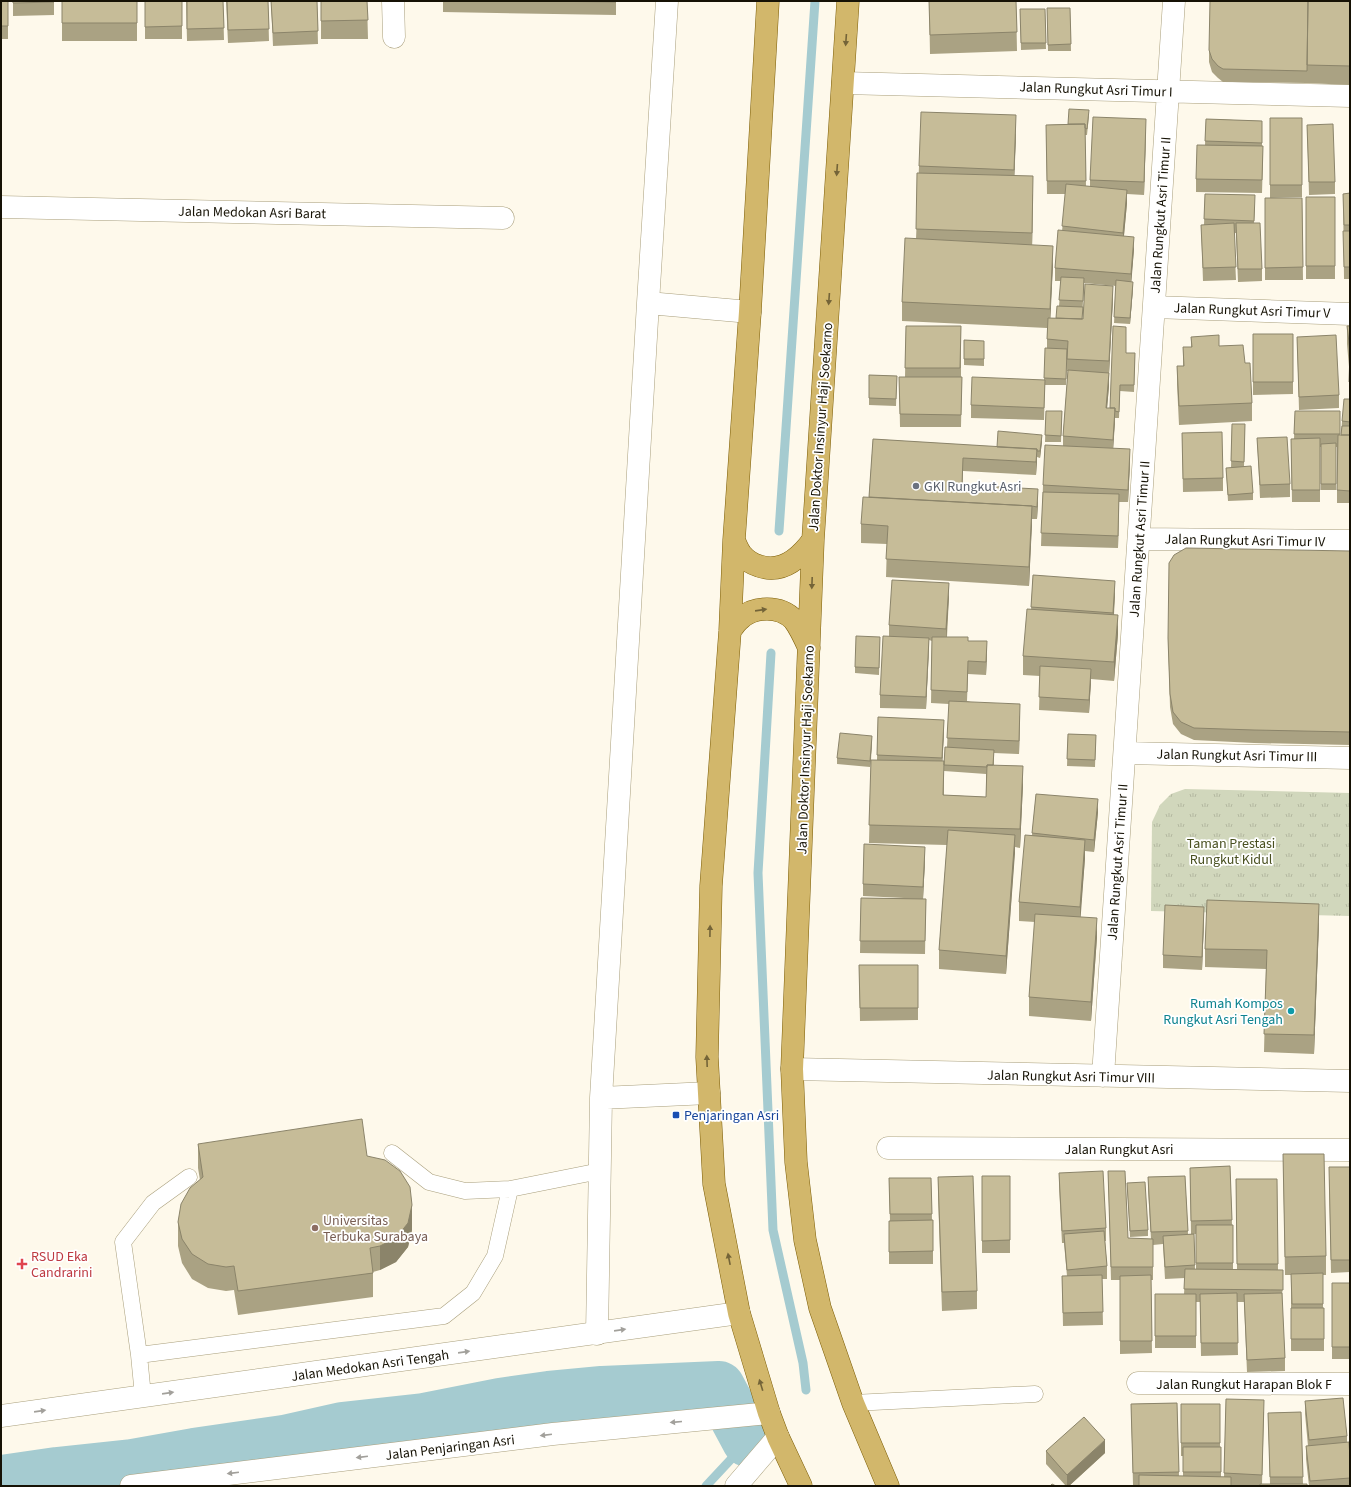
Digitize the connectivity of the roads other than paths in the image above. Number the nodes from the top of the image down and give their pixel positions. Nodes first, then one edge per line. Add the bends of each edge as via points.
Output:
1 (393, 1) edge
2 (667, 1) edge
3 (768, 1) edge
4 (848, 1) edge
5 (1174, 1) edge
6 (394, 37) dead end
7 (843, 83) junction
8 (1169, 91) junction
9 (1350, 96) edge
10 (1, 207) edge
11 (503, 218) dead end
12 (648, 303) junction
13 (1154, 306) junction
14 (750, 312) junction
15 (1350, 314) edge
16 (1139, 539) junction
17 (734, 540) junction
18 (813, 540) junction
19 (1350, 541) edge
20 (730, 631) junction
21 (810, 648) junction
22 (1125, 753) junction
23 (1350, 758) edge
24 (792, 1069) junction
25 (1103, 1076) junction
26 (1350, 1081) edge
27 (709, 1093) junction
28 (601, 1098) junction
29 (888, 1148) dead end
30 (1350, 1150) edge
31 (392, 1153) dead end
32 (600, 1171) junction
33 (189, 1177) dead end
34 (510, 1190) junction
35 (739, 1313) junction
36 (597, 1334) junction
37 (139, 1355) junction
38 (1138, 1383) dead end
39 (1350, 1384) edge
40 (1035, 1394) dead end
41 (143, 1396) junction
42 (853, 1403) junction
43 (769, 1413) junction
44 (1, 1416) edge
45 (778, 1437) junction
46 (131, 1486) edge
47 (736, 1486) edge
48 (801, 1486) edge
49 (888, 1486) edge

1 - 6 street
2 - 12 street
3 - 14 main road
4 -> 7 main road, Jalan Doktor Insinyur Haji Soekarno
5 - 8 street, Jalan Rungkut Asri Timur II
7 - 8 street, Jalan Rungkut Asri Timur I
7 -> 18 main road, Jalan Doktor Insinyur Haji Soekarno
8 - 9 street, Jalan Rungkut Asri Timur I
8 - 13 street, Jalan Rungkut Asri Timur II
10 - 11 street, Jalan Medokan Asri Barat
12 - 14 street
12 - 28 street
13 - 15 street, Jalan Rungkut Asri Timur V
13 - 16 street, Jalan Rungkut Asri Timur II
14 - 17 main road
16 - 19 street, Jalan Rungkut Asri Timur IV
16 - 22 street, Jalan Rungkut Asri Timur II
17 - 18 main road via 740,554 752,564 780,568 794,561
17 - 20 main road
18 -> 21 main road, Jalan Doktor Insinyur Haji Soekarno
20 -> 21 main road via 739,619 751,611 766,608 781,612 793,620
27 -> 20 main road via 707,1057 711,886
21 - 24 main road, Jalan Doktor Insinyur Haji Soekarno
22 - 23 street, Jalan Rungkut Asri Timur III
22 - 25 street, Jalan Rungkut Asri Timur II
24 - 25 street, Jalan Rungkut Asri Timur VIII
24 - 42 main road, Jalan Doktor Insinyur Haji Soekarno via 796,1162 805,1240 820,1308
25 - 26 street, Jalan Rungkut Asri Timur VIII
27 - 28 street
35 -> 27 main road via 714,1184
28 - 32 street
29 - 30 street, Jalan Rungkut Asri
31 - 34 lane via 429,1182 465,1191
32 - 34 lane
32 - 36 street
33 - 37 lane via 153,1203 123,1242
34 - 37 lane via 495,1256 474,1293 444,1316
36 -> 35 street, Jalan Medokan Asri Tengah
43 -> 35 main road
41 -> 36 street, Jalan Medokan Asri Tengah
37 - 41 lane
38 - 39 street, Jalan Rungkut Harapan Blok F
40 - 42 lane
44 -> 41 street, Jalan Medokan Asri Tengah
42 - 49 main road, Jalan Doktor Insinyur Haji Soekarno
43 - 45 main road
43 -> 46 street, Jalan Penjaringan Asri via 553,1434
45 - 47 street
45 - 48 main road

